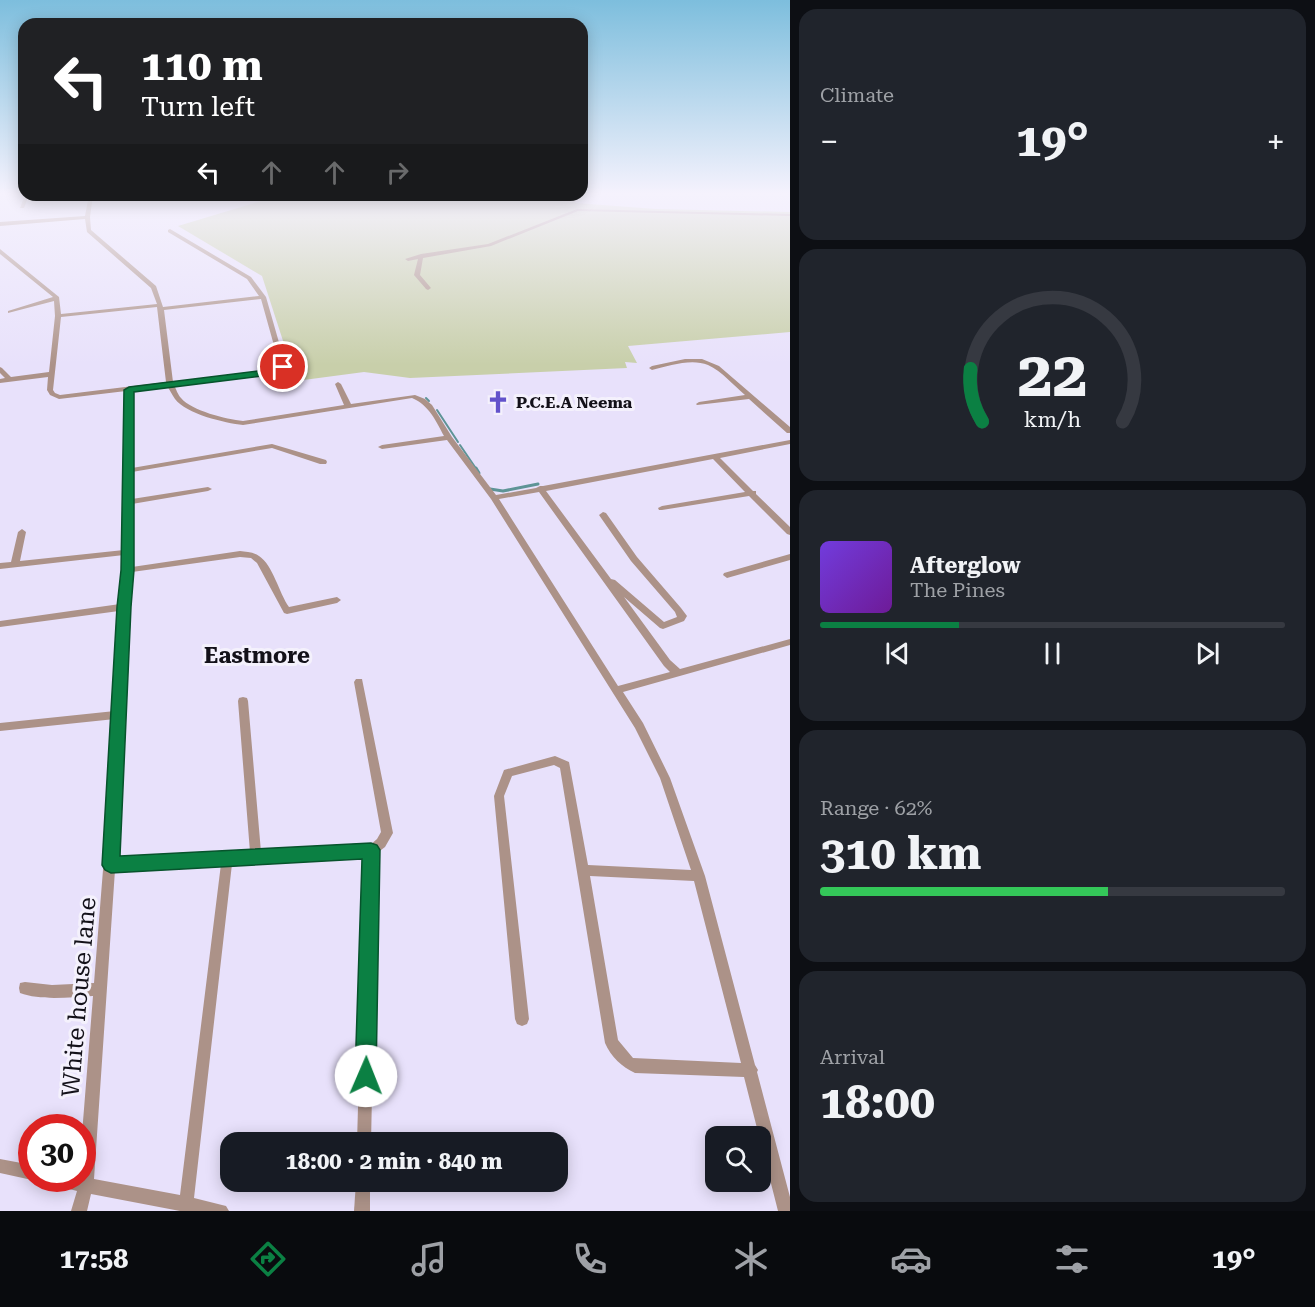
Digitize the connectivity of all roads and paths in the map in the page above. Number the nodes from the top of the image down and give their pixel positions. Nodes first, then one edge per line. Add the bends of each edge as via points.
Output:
1 (113, 252) edge
2 (204, 252) edge
3 (449, 252) edge
4 (1, 253) edge
5 (421, 256) junction
6 (408, 259) dead end
7 (428, 288) dead end
8 (263, 297) junction
9 (57, 298) junction
10 (160, 307) junction
11 (10, 312) dead end
12 (58, 316) junction
13 (652, 368) dead end
14 (0, 369) edge
15 (52, 374) junction
16 (10, 380) junction
17 (0, 381) edge
18 (338, 384) dead end
19 (170, 385) junction
20 (129, 390) junction
21 (749, 397) junction
22 (699, 404) dead end
23 (348, 405) junction
24 (790, 431) edge
25 (449, 438) junction
26 (788, 445) edge
27 (382, 447) dead end
28 (715, 457) junction
29 (323, 462) dead end
30 (127, 471) junction
31 (540, 488) junction
32 (208, 489) dead end
33 (753, 493) junction
34 (494, 498) junction
35 (127, 502) junction
36 (662, 508) dead end
37 (603, 514) dead end
38 (22, 532) dead end
39 (790, 532) edge
40 (128, 552) junction
41 (790, 557) edge
42 (15, 564) junction
43 (0, 566) edge
44 (596, 568) junction
45 (128, 570) junction
46 (727, 575) dead end
47 (337, 600) dead end
48 (124, 607) junction
49 (0, 624) edge
50 (790, 642) edge
51 (678, 673) junction
52 (359, 682) dead end
53 (616, 690) junction
54 (243, 701) dead end
55 (120, 714) junction
56 (0, 727) edge
57 (371, 850) junction
58 (256, 858) junction
59 (227, 859) junction
60 (111, 865) junction
61 (583, 870) junction
62 (699, 876) junction
63 (25, 988) dead end
64 (99, 989) junction
65 (522, 1019) dead end
66 (751, 1070) junction
67 (91, 1114) edge
68 (364, 1132) edge
69 (0, 1166) edge
70 (18, 1170) edge
71 (96, 1188) edge
72 (84, 1192) edge
73 (363, 1192) edge
74 (186, 1206) junction
75 (79, 1211) edge
76 (221, 1211) edge
77 (363, 1211) edge
78 (786, 1211) edge

1 - 10 street via 154,287
2 - 8 street via 249,278
3 - 5 street
4 - 9 street
5 - 6 street
5 - 7 street via 417,275
8 - 10 street
8 - 19 street via 283,367 279,371
9 - 11 street
9 - 12 street
10 - 12 street
10 - 19 street
12 - 15 street
13 - 21 street via 707,362
14 - 16 street
15 - 16 street
15 - 20 street via 50,390 59,397
16 - 17 street
18 - 23 street
19 - 20 street
19 - 23 street via 182,403 233,423
20 - 30 street, White house lane
21 - 22 street
21 - 24 street
23 - 25 street via 413,396 430,406
25 - 27 street
25 - 34 street
26 - 28 street
28 - 31 street
28 - 33 street
29 - 30 street via 272,446
30 - 35 street, White house lane
31 - 34 street
31 - 44 street
32 - 35 street
33 - 36 street
33 - 39 street
34 - 53 street
35 - 40 street, White house lane
37 - 44 street via 681,619 663,626
38 - 42 street
40 - 42 street
40 - 45 street, White house lane
41 - 46 street
42 - 43 street
44 - 51 street
45 - 47 street via 230,555 255,556 266,568 278,601 287,611
45 - 48 street, White house lane
48 - 49 street
48 - 55 street, White house lane
50 - 51 street
51 - 53 street
52 - 57 street via 387,833
53 - 62 street via 665,778
54 - 58 street
55 - 56 street
55 - 60 street, White house lane
57 - 58 street
57 - 68 street
58 - 59 street
59 - 60 street
59 - 74 street
60 - 64 street, White house lane
61 - 62 street
61 - 65 street via 565,765 549,760 507,773 499,796
61 - 66 street via 612,1043 620,1056 635,1066
62 - 66 street
63 - 64 street
64 - 67 street, White house lane
66 - 78 street
69 - 70 street
71 - 74 street
72 - 75 street, White house lane
73 - 77 street
74 - 76 street

